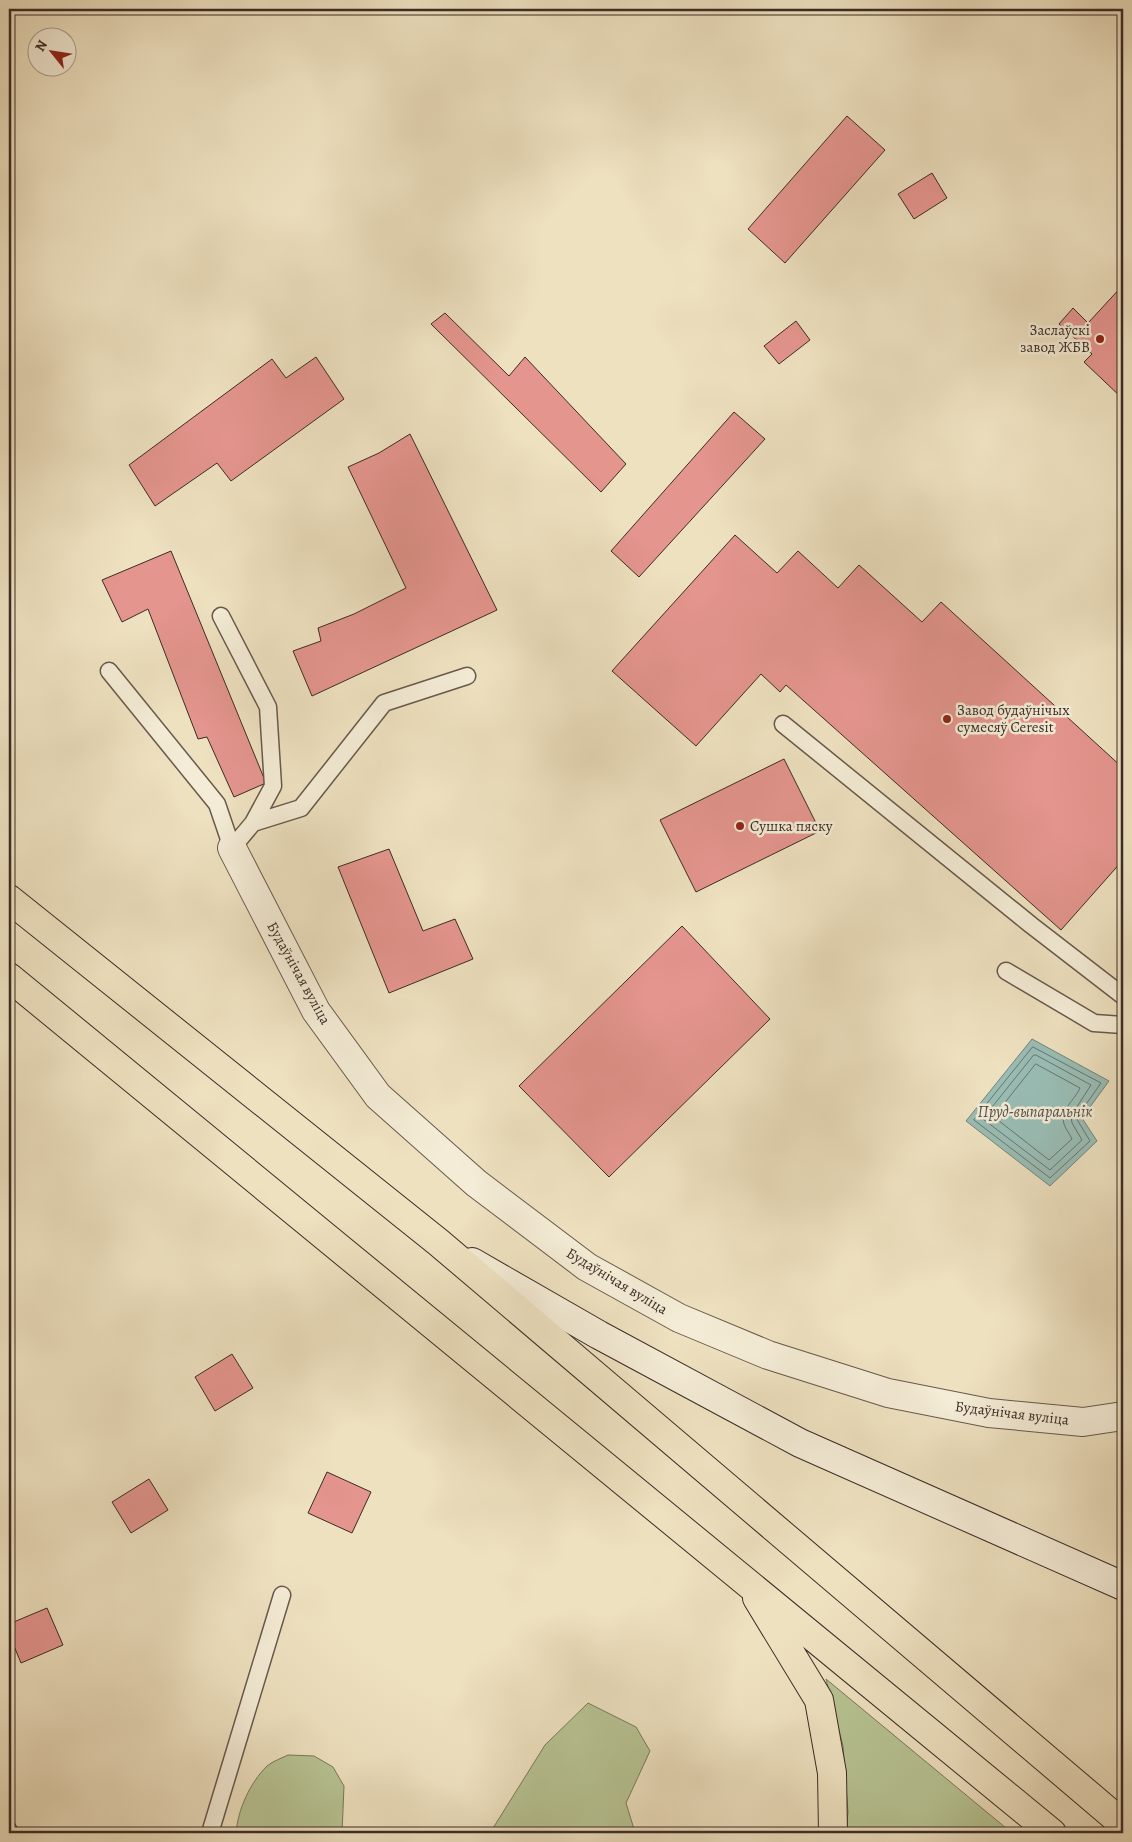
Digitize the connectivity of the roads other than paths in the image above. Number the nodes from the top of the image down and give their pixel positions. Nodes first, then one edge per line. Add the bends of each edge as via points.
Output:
1 (221, 616) dead end
2 (109, 671) dead end
3 (467, 676) dead end
4 (783, 724) dead end
5 (253, 823) junction
6 (232, 848) junction
7 (9, 899) edge
8 (1006, 971) dead end
9 (9, 977) edge
10 (1123, 996) edge
11 (1123, 1025) edge
12 (438, 1242) junction
13 (1123, 1416) edge
14 (746, 1580) junction
15 (1123, 1586) edge
16 (282, 1595) dead end
17 (1123, 1824) edge
18 (210, 1833) edge
19 (833, 1833) edge
20 (1052, 1833) edge

1 - 5 lane via 268,706 273,786
2 - 6 lane via 217,804
3 - 5 lane via 384,703 301,808
4 - 10 lane
5 - 6 lane
6 - 13 street, Будаўнічая вуліца via 316,1011 378,1096 476,1183 587,1267 679,1318 768,1354 888,1393 988,1413 1083,1422
7 - 12 highway
8 - 11 lane via 1094,1023
9 - 14 highway
12 - 15 street via 598,1335 800,1444
12 - 17 highway
14 - 19 highway via 819,1700 832,1773
14 - 20 highway
16 - 18 lane

